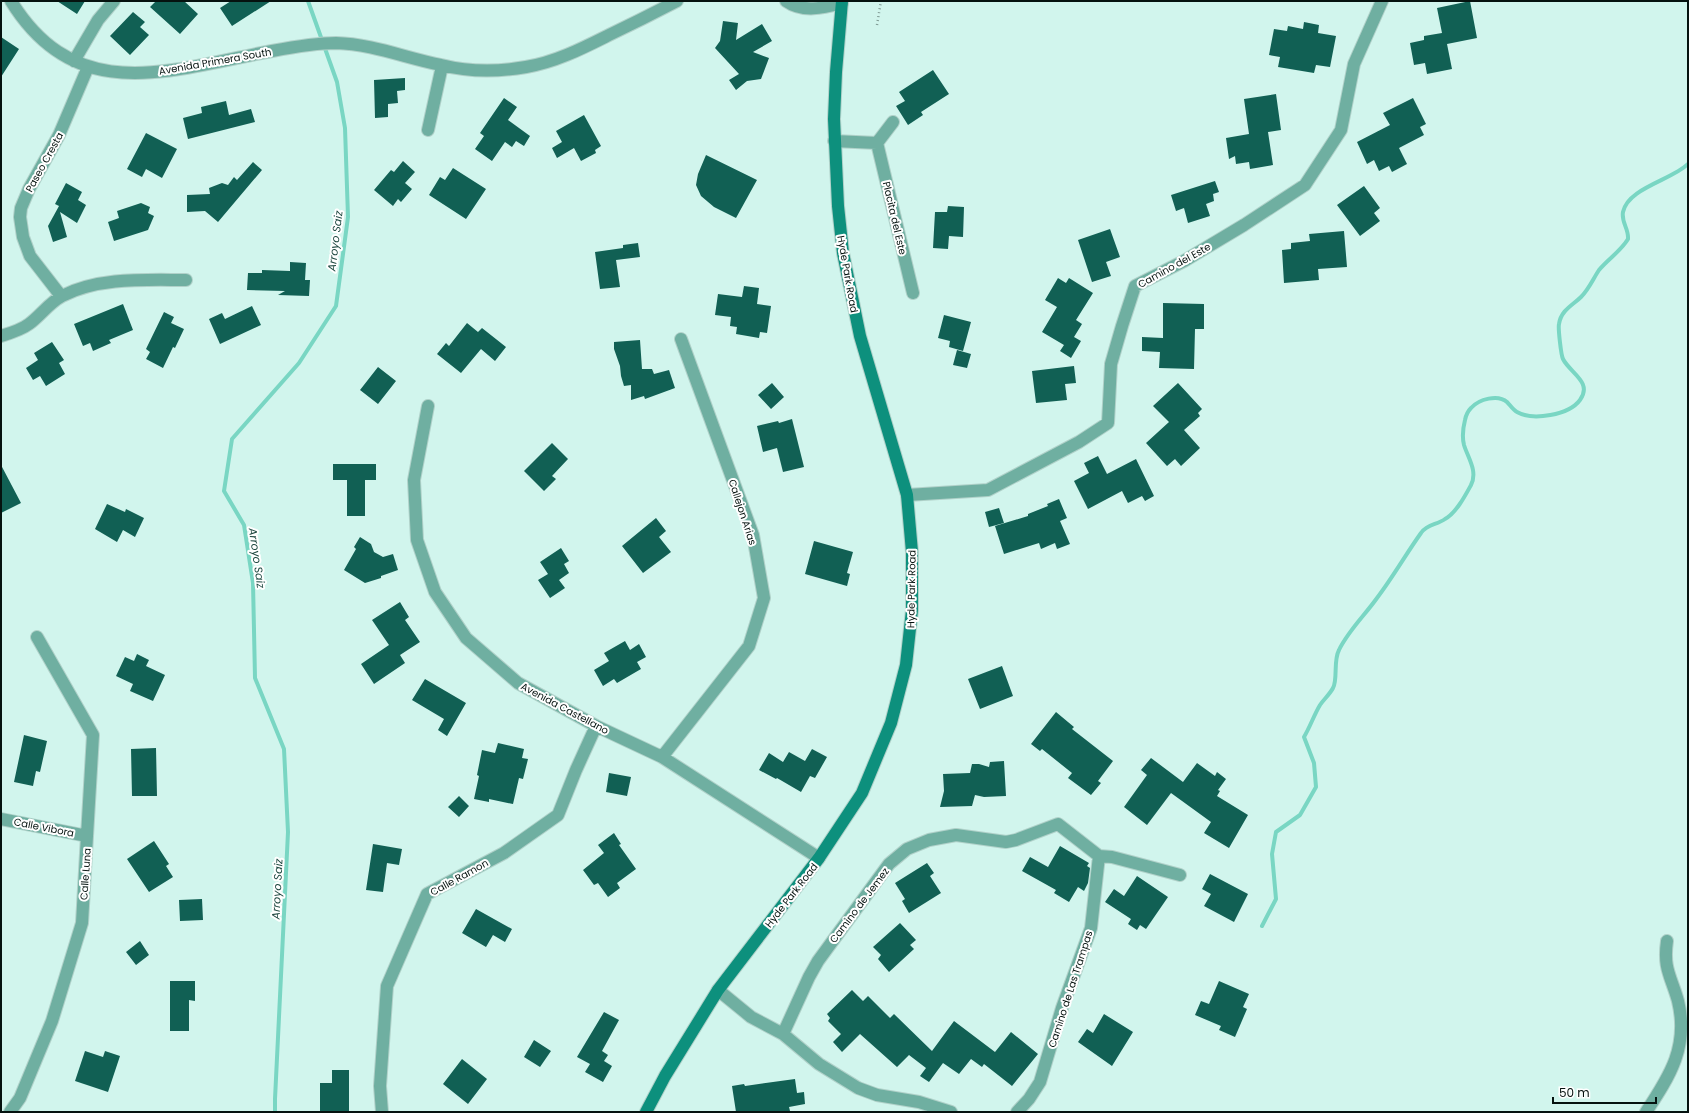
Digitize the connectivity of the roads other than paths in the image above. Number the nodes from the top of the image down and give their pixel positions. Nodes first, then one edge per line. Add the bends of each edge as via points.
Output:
1 (11, 1) edge
2 (114, 1) edge
3 (677, 1) edge
4 (786, 1) edge
5 (1382, 1) edge
6 (841, 2) edge
7 (661, 5) edge
8 (74, 61) junction
9 (442, 66) junction
10 (88, 67) junction
11 (893, 122) dead end
12 (428, 130) dead end
13 (834, 141) junction
14 (877, 143) junction
15 (186, 280) dead end
16 (913, 293) dead end
17 (61, 296) junction
18 (1, 336) edge
19 (681, 339) dead end
20 (428, 406) dead end
21 (907, 495) junction
22 (37, 637) dead end
23 (596, 726) junction
24 (662, 756) junction
25 (1, 818) edge
26 (88, 836) junction
27 (1099, 856) junction
28 (819, 858) junction
29 (1180, 875) dead end
30 (1667, 941) dead end
31 (718, 990) junction
32 (782, 1034) junction
33 (10, 1112) edge
34 (382, 1112) edge
35 (646, 1112) edge
36 (951, 1112) edge
37 (1017, 1112) edge
38 (1646, 1112) edge

1 - 8 street, Avenida Primera South via 38,35
2 - 8 street via 98,20
3 - 7 street, Avenida Primera South
4 - 6 street via 810,9
5 - 21 street, Camino del Este via 1354,64 1341,130 1305,185 1184,261 1135,286 1111,364 1108,423 1079,442 988,490
6 - 13 main road, Hyde Park Road
7 - 9 street, Avenida Primera South via 573,53 537,65 491,70
8 - 10 street, Avenida Primera South
9 - 10 street, Avenida Primera South via 369,47 334,43 296,46 143,74 110,72
9 - 12 street
10 - 17 street, Paseo Cresta via 59,135 21,208 21,226 28,251
11 - 14 street
13 - 14 street
13 - 21 main road, Hyde Park Road via 840,230 853,308 867,364
14 - 16 street, Placita del Este
15 - 17 street via 109,283 75,290
17 - 18 street via 22,328
19 - 24 street, Callejon Arias via 753,535 764,598 749,646
20 - 23 street, Avenida Castellano via 414,480 417,540 435,592 466,638 518,683
21 - 28 main road, Hyde Park Road via 912,552 912,610 906,665 891,723 862,793
22 - 26 street, Calle Luna via 93,735
23 - 24 street, Avenida Castellano
23 - 34 street, Calle Ramon via 558,815 504,853 427,894 387,986 380,1086
24 - 28 street, Avenida Castellano
25 - 26 street, Calle Vibora
26 - 33 street, Calle Luna via 82,923 52,1020 20,1098
27 - 29 street, Camino de Jemez
27 - 32 street, Camino de Jemez via 1058,824 1006,842 956,835 929,840 907,849 889,864 818,961
27 - 37 street, Camino de Las Trampas via 1091,928 1062,1008 1040,1082
28 - 31 main road, Hyde Park Road
30 - 38 street via 1667,972 1678,1003 1682,1034 1673,1068
31 - 32 street via 751,1017
31 - 35 main road, Hyde Park Road
32 - 36 street via 819,1064 858,1088 877,1095 919,1102

